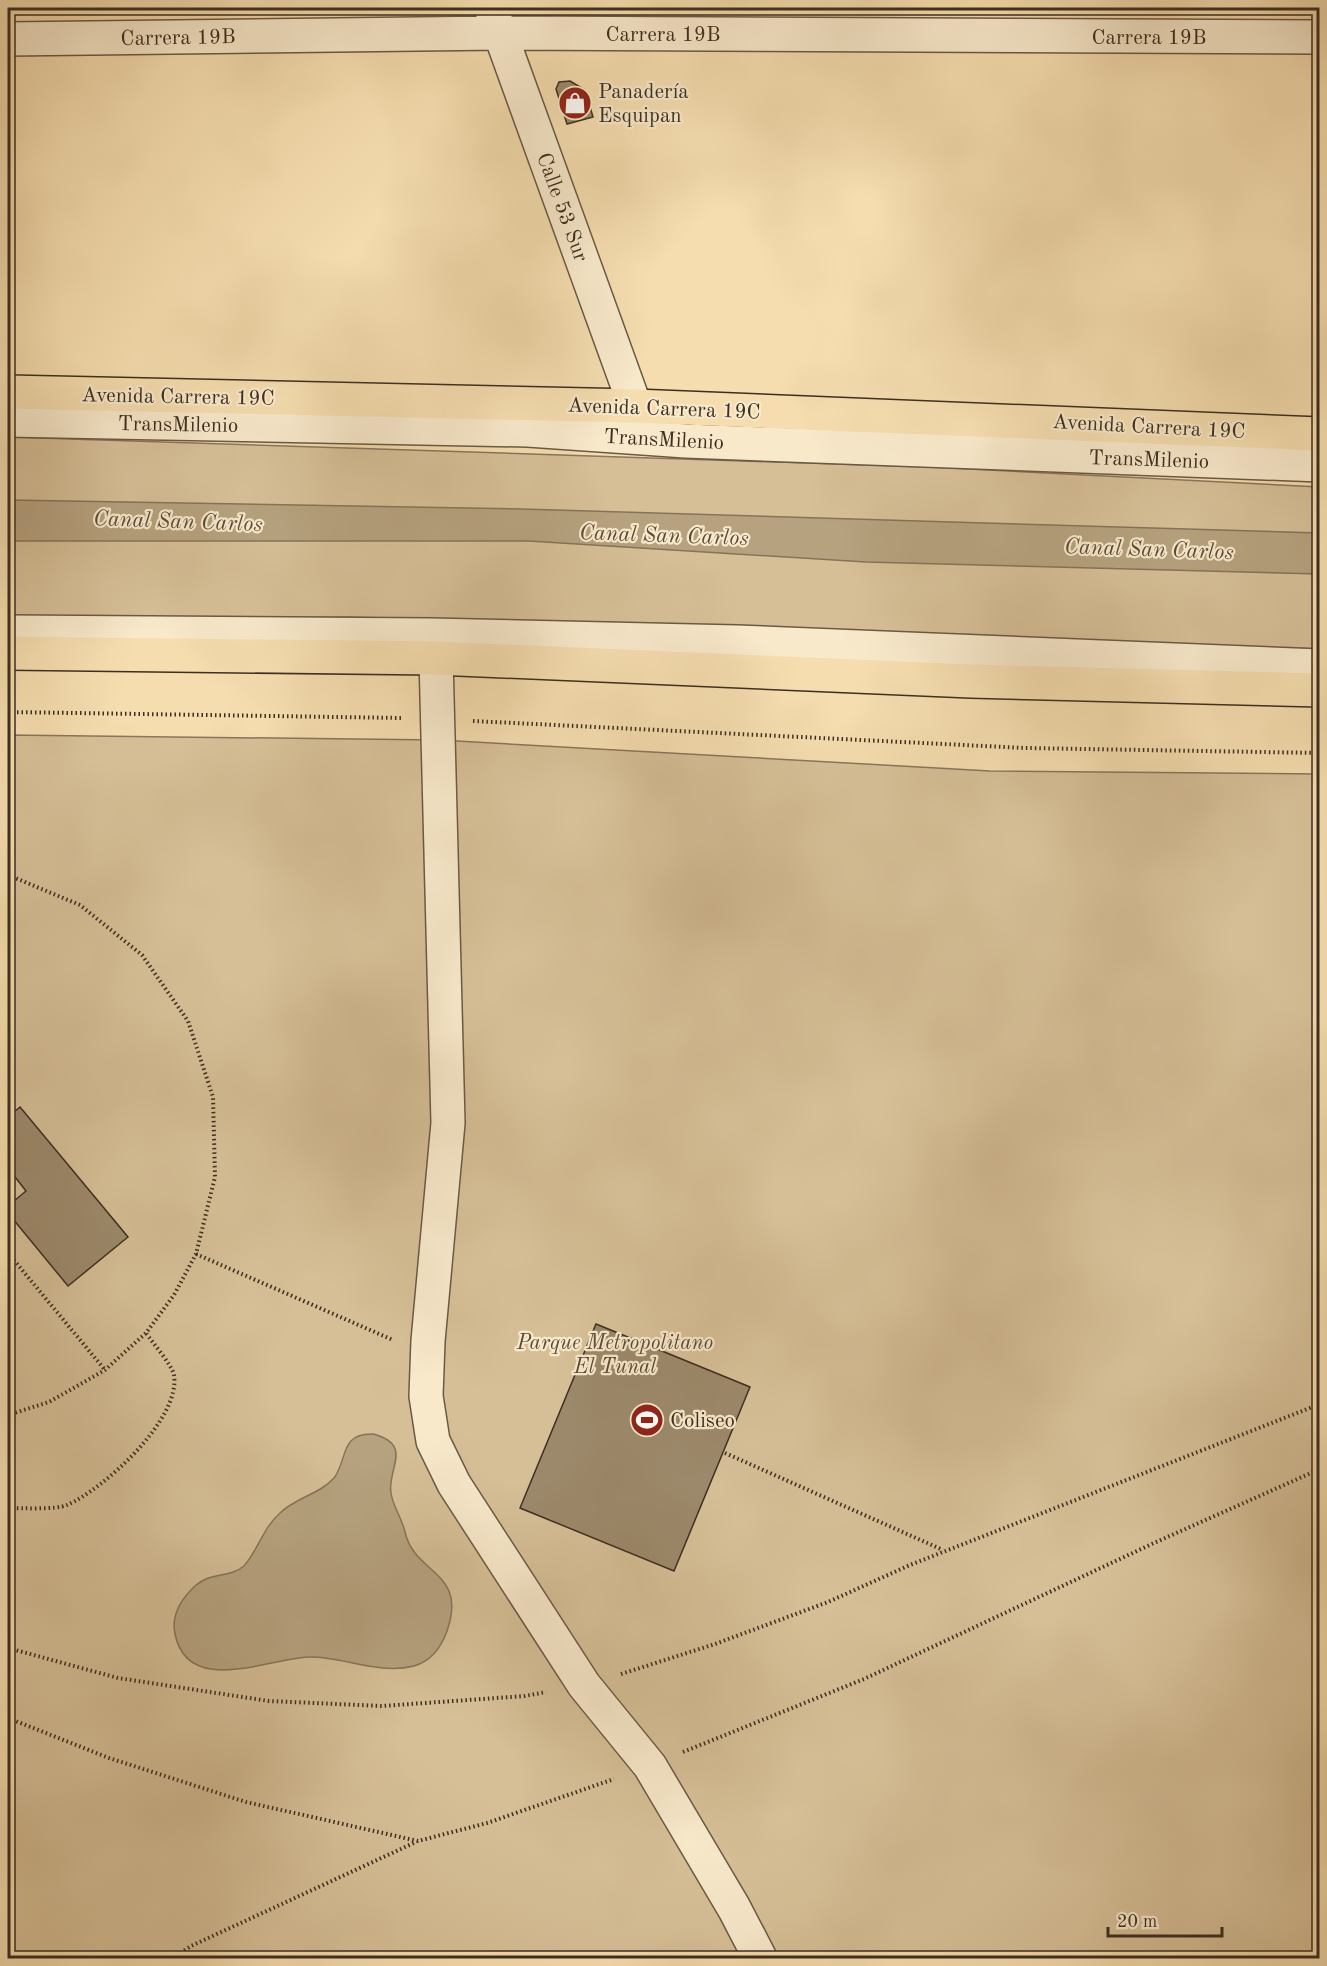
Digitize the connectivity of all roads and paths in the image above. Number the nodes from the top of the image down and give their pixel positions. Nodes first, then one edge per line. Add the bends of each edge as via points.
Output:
1 (495, 20) edge
2 (1320, 37) edge
3 (8, 39) edge
4 (8, 392) edge
5 (635, 406) junction
6 (8, 420) edge
7 (1320, 434) edge
8 (1320, 465) edge
9 (8, 632) edge
10 (8, 653) edge
11 (436, 658) junction
12 (1320, 666) edge
13 (1320, 690) edge
14 (8, 712) edge
15 (438, 720) junction
16 (1320, 753) edge
17 (8, 875) edge
18 (8, 1253) edge
19 (196, 1254) junction
20 (146, 1333) junction
21 (427, 1355) junction
22 (105, 1370) junction
23 (1320, 1404) edge
24 (8, 1415) edge
25 (725, 1453) dead end
26 (1320, 1469) edge
27 (8, 1508) edge
28 (945, 1551) junction
29 (8, 1648) edge
30 (584, 1685) junction
31 (8, 1718) edge
32 (650, 1766) junction
33 (418, 1841) junction
34 (173, 1959) edge
35 (760, 1959) edge

1 - 2 street, Carrera 19B
1 - 3 street, Carrera 19B
1 - 5 street, Calle 53 Sur
4 - 5 main road, Avenida Carrera 19C
5 - 7 main road, Avenida Carrera 19C
6 - 8 street, TransMilenio via 528,430 686,441
9 - 12 street via 431,634 737,642
10 - 11 main road
11 - 13 main road via 971,681
11 - 15 street
14 - 15 path
15 - 16 path via 1025,748
15 - 21 street via 448,1123
17 - 19 path via 80,905 142,955 188,1021 213,1097 215,1177
18 - 22 path
19 - 20 path via 174,1295
19 - 21 path
20 - 22 path
20 - 27 path via 174,1374 171,1399 148,1441 110,1476 66,1506
21 - 30 street via 426,1396 433,1441 454,1485
22 - 24 path via 49,1402
23 - 28 path
25 - 28 path
26 - 32 path via 1154,1542 864,1679
28 - 30 path via 828,1602 653,1665
29 - 30 path via 118,1677 269,1701 382,1706 525,1696
30 - 32 street
31 - 33 path via 108,1758 246,1802
32 - 33 path via 488,1823
32 - 35 street
33 - 34 path via 191,1946

